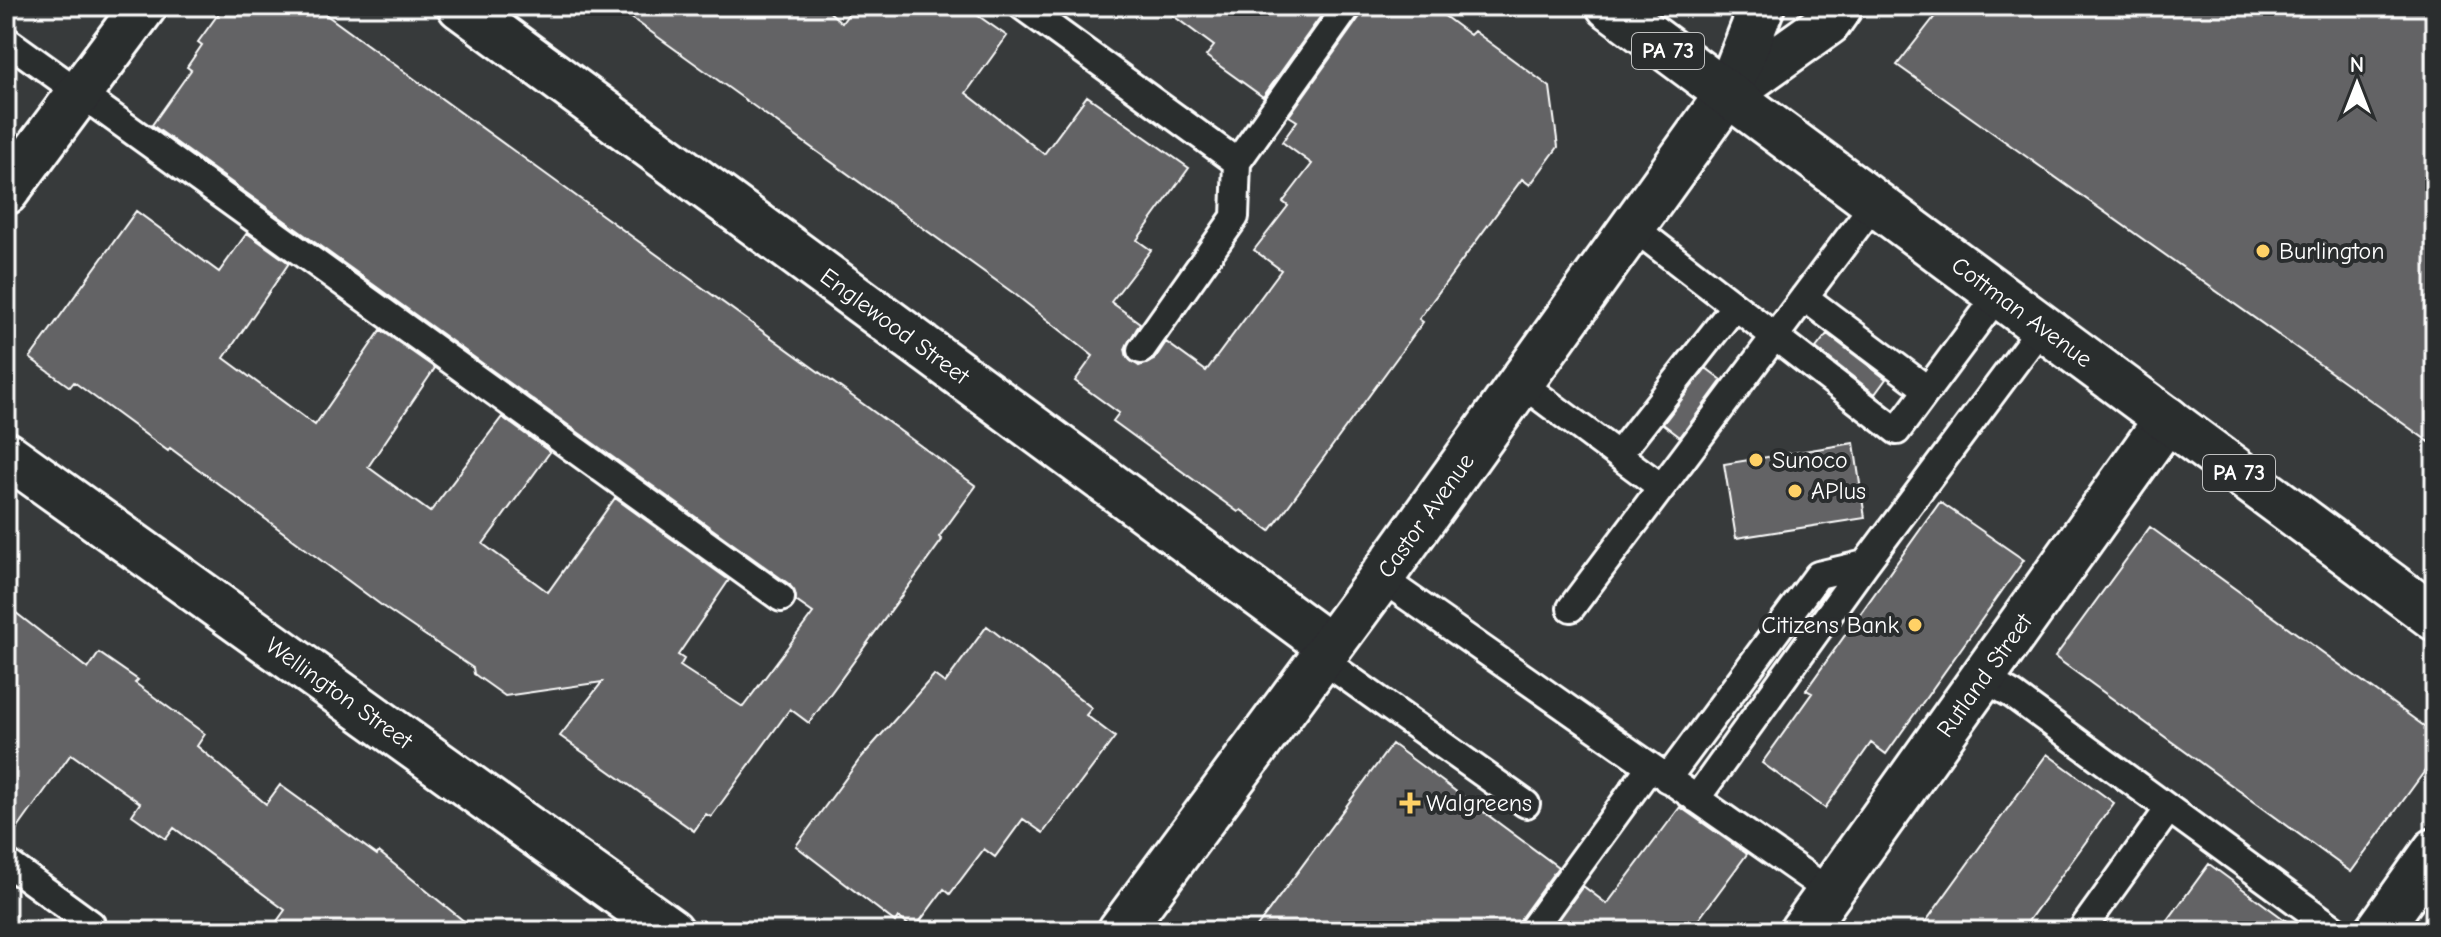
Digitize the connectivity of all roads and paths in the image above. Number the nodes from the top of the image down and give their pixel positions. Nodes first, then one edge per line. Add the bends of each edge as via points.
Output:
1 (144, 6) edge
2 (460, 6) edge
3 (1022, 6) edge
4 (1348, 6) edge
5 (1609, 6) edge
6 (1762, 6) edge
7 (1840, 6) edge
8 (6, 40) edge
9 (80, 94) junction
10 (1727, 95) junction
11 (1237, 162) junction
12 (6, 192) edge
13 (1874, 204) junction
14 (1633, 227) junction
15 (1998, 295) junction
16 (1804, 297) junction
17 (1735, 306) junction
18 (2041, 328) junction
19 (1774, 337) junction
20 (1141, 350) dead end
21 (1521, 383) junction
22 (1928, 390) junction
23 (2167, 419) junction
24 (6, 454) edge
25 (1618, 455) junction
26 (1661, 487) junction
27 (1865, 564) junction
28 (1381, 578) junction
29 (781, 598) dead end
30 (1571, 608) dead end
31 (2435, 618) edge
32 (1325, 652) junction
33 (1983, 678) junction
34 (1659, 773) junction
35 (1696, 799) junction
36 (1526, 804) dead end
37 (2168, 810) junction
38 (2435, 851) edge
39 (6, 862) edge
40 (1830, 892) junction
41 (91, 924) dead end
42 (671, 931) edge
43 (1120, 931) edge
44 (1531, 931) edge
45 (1802, 931) edge
46 (2081, 931) edge
47 (2337, 931) edge
48 (2378, 931) edge

1 - 9 street
2 - 32 street, Englewood Street
3 - 11 lane
4 - 11 lane
5 - 10 street, Cottman Avenue / PA 73
6 - 10 street, Castor Avenue
7 - 10 street, Castor Avenue via 1828,23
8 - 9 lane
9 - 12 street
9 - 29 lane
10 - 13 street, Cottman Avenue / PA 73
10 - 14 street, Castor Avenue
11 - 20 lane via 1235,217
13 - 15 street, Cottman Avenue / PA 73
13 - 16 lane
14 - 17 lane
14 - 21 street, Castor Avenue
15 - 18 street, Cottman Avenue / PA 73
15 - 22 lane
16 - 19 lane
16 - 22 lane
17 - 19 lane
17 - 25 lane
18 - 23 street, Cottman Avenue / PA 73
18 - 27 lane
19 - 22 lane via 1897,431
19 - 26 lane
21 - 25 lane
21 - 28 street, Castor Avenue
23 - 31 street, Cottman Avenue / PA 73
23 - 33 street, Rutland Street
24 - 42 street, Wellington Street
25 - 26 lane
26 - 30 lane
27 - 34 lane via 1818,575
27 - 35 lane
28 - 32 street, Castor Avenue
28 - 34 lane
32 - 36 lane
32 - 43 street, Castor Avenue
33 - 37 lane
33 - 40 street, Rutland Street
34 - 35 lane
34 - 44 lane
35 - 40 lane
37 - 46 lane
37 - 47 lane
38 - 48 street
39 - 41 lane
40 - 45 street, Rutland Street

